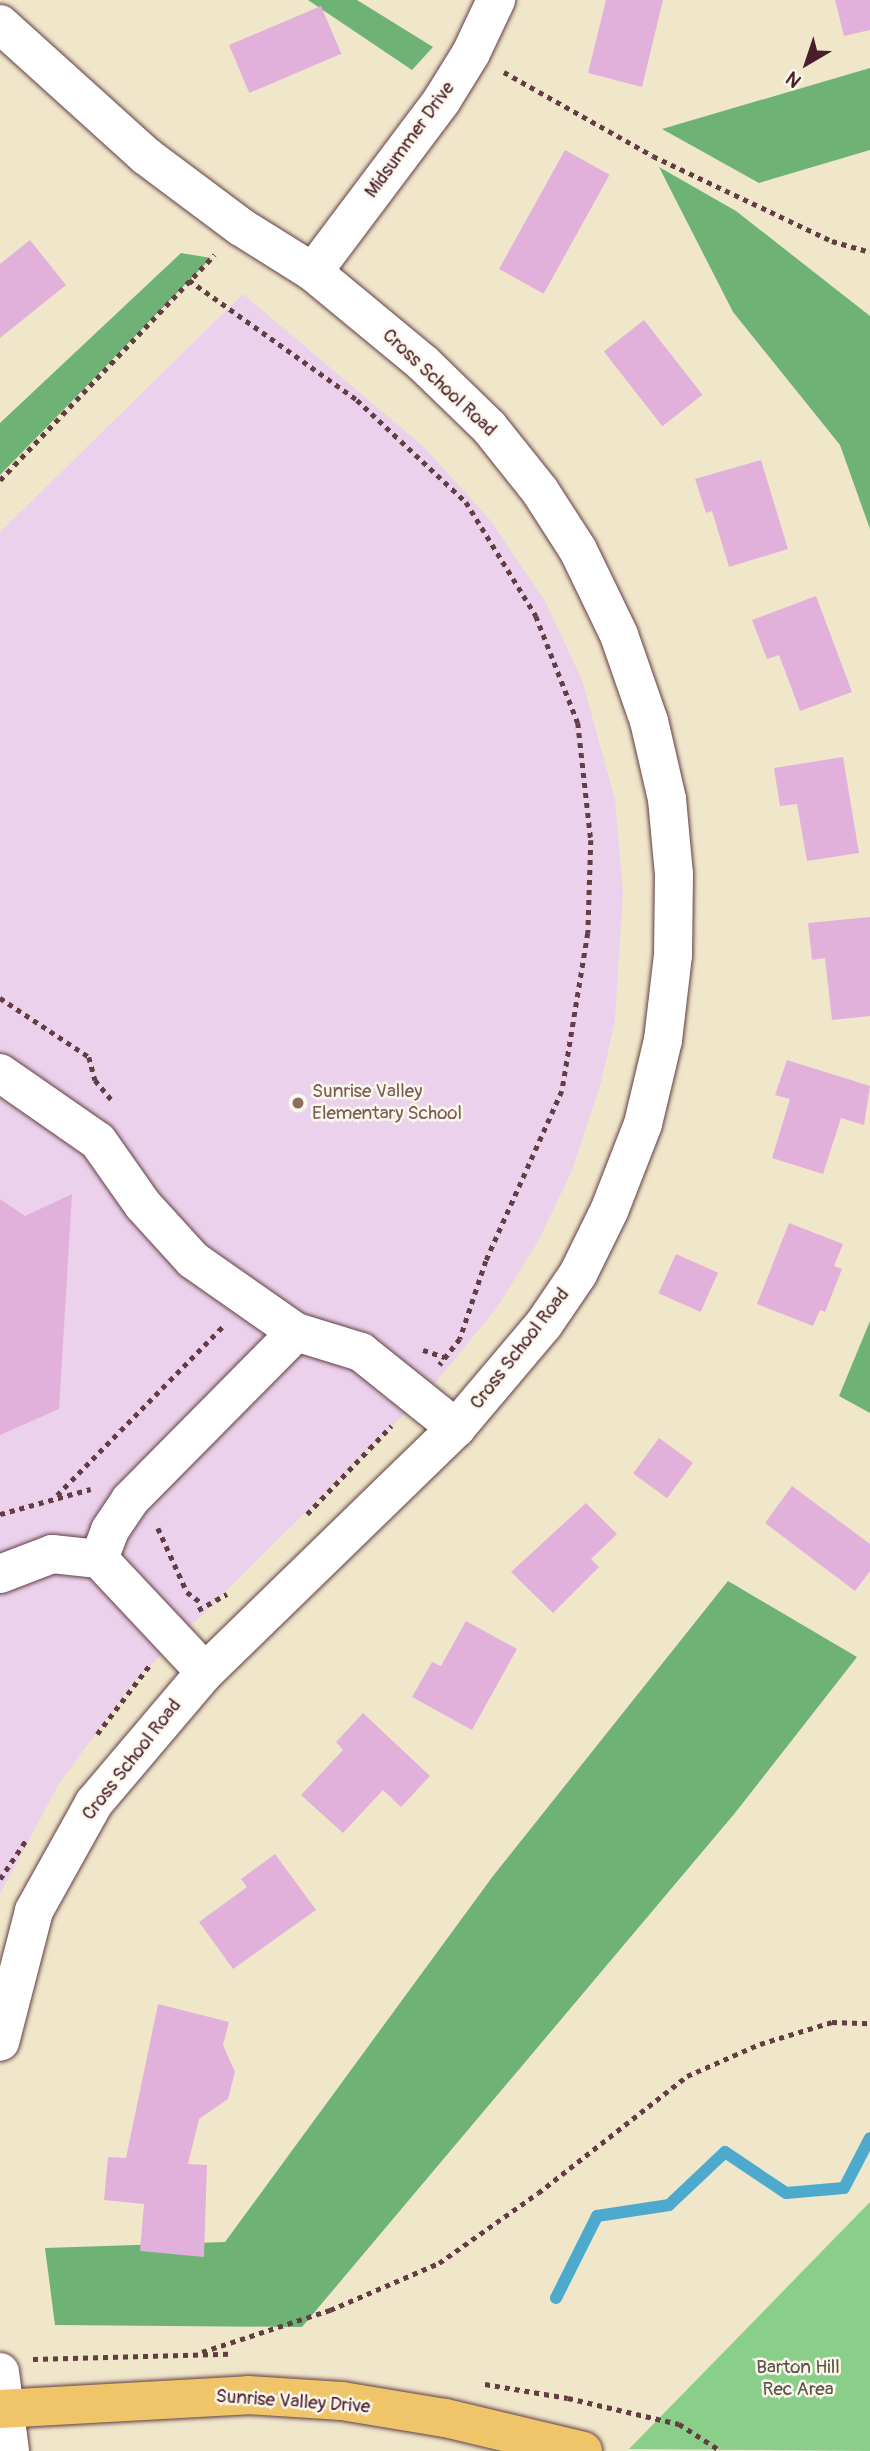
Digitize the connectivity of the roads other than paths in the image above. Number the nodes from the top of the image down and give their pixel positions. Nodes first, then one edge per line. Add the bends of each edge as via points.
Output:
1 (496, 0) edge
2 (7, 45) edge
3 (313, 272) junction
4 (0, 1073) edge
5 (296, 1332) junction
6 (456, 1428) junction
7 (99, 1559) junction
8 (0, 1574) edge
9 (205, 1672) junction
10 (0, 2042) edge
11 (2, 2397) edge
12 (10, 2451) edge
13 (583, 2451) edge

1 - 3 street, Midsummer Drive via 442,100
2 - 3 street, Cross School Road via 146,156 242,227
3 - 6 street, Cross School Road via 423,363 489,427 540,491 578,550 619,635 649,721 667,799 674,874 673,955 663,1040 643,1124 578,1274 544,1324
4 - 5 street via 98,1141 143,1205 192,1260
5 - 6 street via 361,1352
5 - 7 street via 130,1500 110,1530
6 - 9 street, Cross School Road
7 - 8 street via 52,1554
7 - 9 street
9 - 10 street, Cross School Road via 94,1803 56,1865 34,1911
11 - 12 street
11 - 13 main road, Sunrise Valley Drive via 248,2395 342,2401 445,2418

